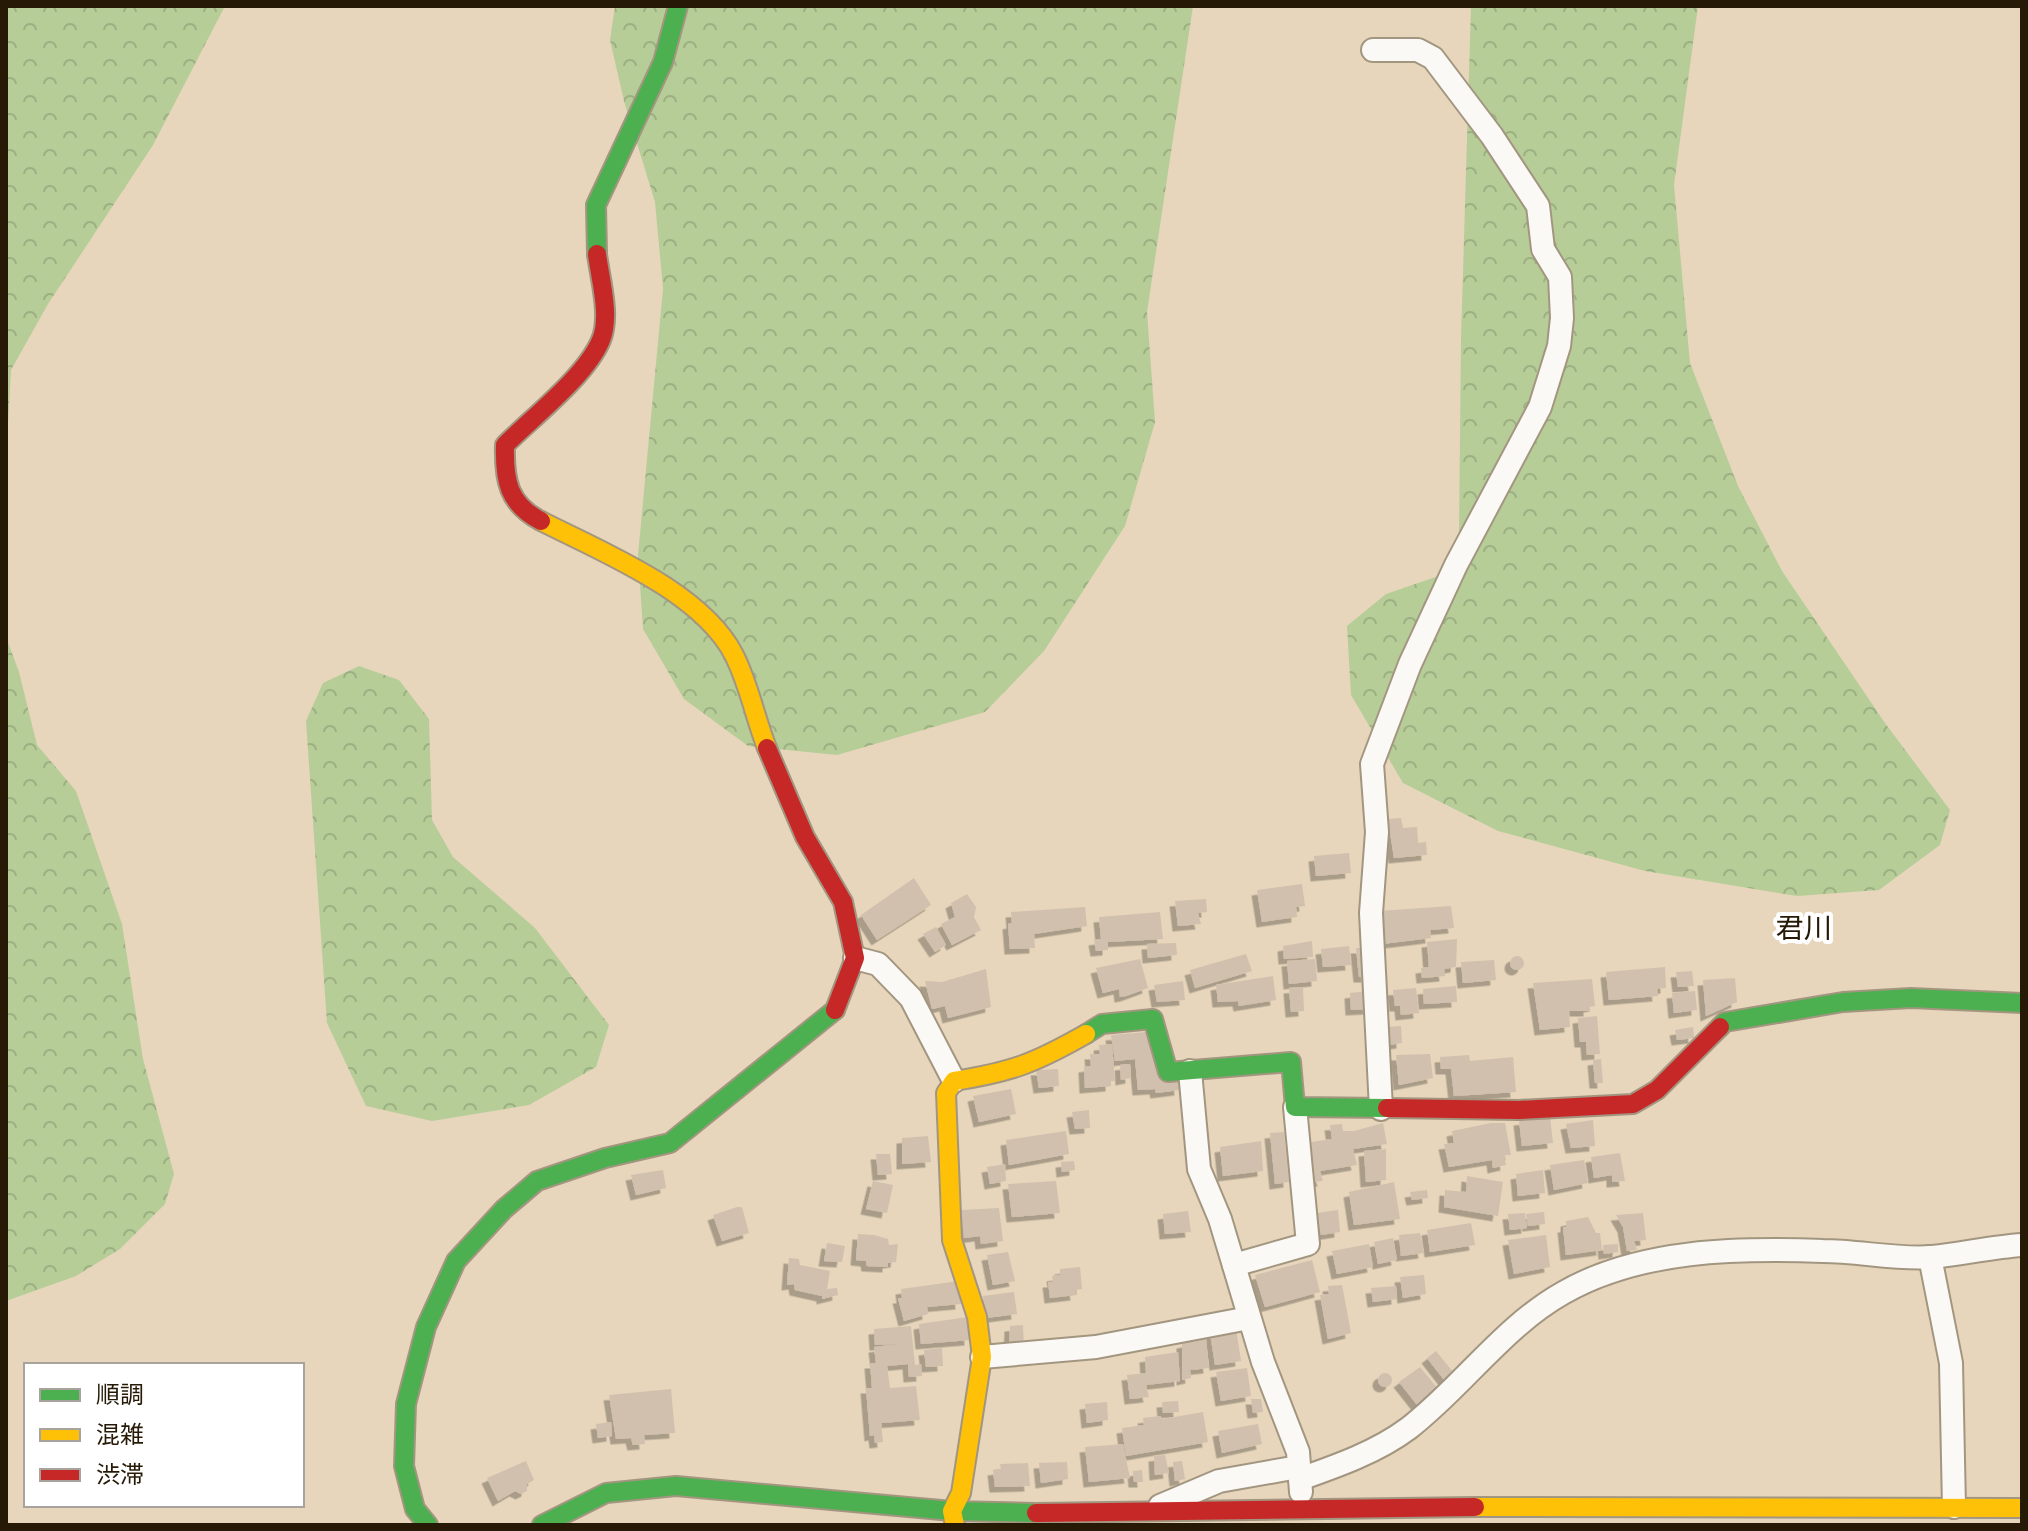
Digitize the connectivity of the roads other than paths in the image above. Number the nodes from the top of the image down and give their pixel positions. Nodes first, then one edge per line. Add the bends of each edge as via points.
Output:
1 (678, 6) edge
2 (1373, 50) dead end
3 (855, 958) junction
4 (2022, 1003) edge
5 (1190, 1071) junction
6 (954, 1081) junction
7 (1295, 1107) junction
8 (1381, 1109) junction
9 (2022, 1245) edge
10 (1930, 1257) junction
11 (1234, 1265) junction
12 (1249, 1318) junction
13 (982, 1357) junction
14 (1299, 1473) junction
15 (1954, 1507) junction
16 (2022, 1508) edge
17 (1148, 1512) junction
18 (1294, 1513) edge
19 (953, 1518) edge
20 (428, 1525) edge
21 (542, 1525) edge

1 - 3 street via 663,62 596,205 602,339 583,367 505,445 504,473 511,498 533,517 633,568 707,618 734,655 805,837 843,902
2 - 8 street via 1418,50 1433,58 1492,136 1538,206 1543,249 1560,277 1562,318 1540,407 1468,540 1410,664 1372,764 1377,832 1371,913
3 - 6 street via 878,964 911,998
3 - 20 street via 835,1011 670,1143 537,1181 456,1261 426,1327 406,1404 404,1466 415,1509
4 - 8 street via 1911,998 1843,1002 1725,1022 1657,1090 1633,1104
5 - 6 street via 1168,1072 1153,1019 1102,1024 1035,1063
5 - 7 street via 1291,1062
5 - 11 street via 1199,1169
6 - 13 street via 946,1093 952,1240 977,1317
7 - 8 street
7 - 11 street via 1308,1244
9 - 10 street
10 - 14 street via 1731,1252 1660,1259 1601,1276 1529,1315 1406,1429 1344,1464
10 - 15 street via 1951,1363
11 - 12 street
12 - 13 street via 1096,1347
12 - 14 street via 1298,1452
13 - 19 street
14 - 17 street via 1219,1481
14 - 18 street
15 - 16 street
15 - 18 street
17 - 18 street
17 - 19 street
19 - 21 street via 676,1486 606,1493

